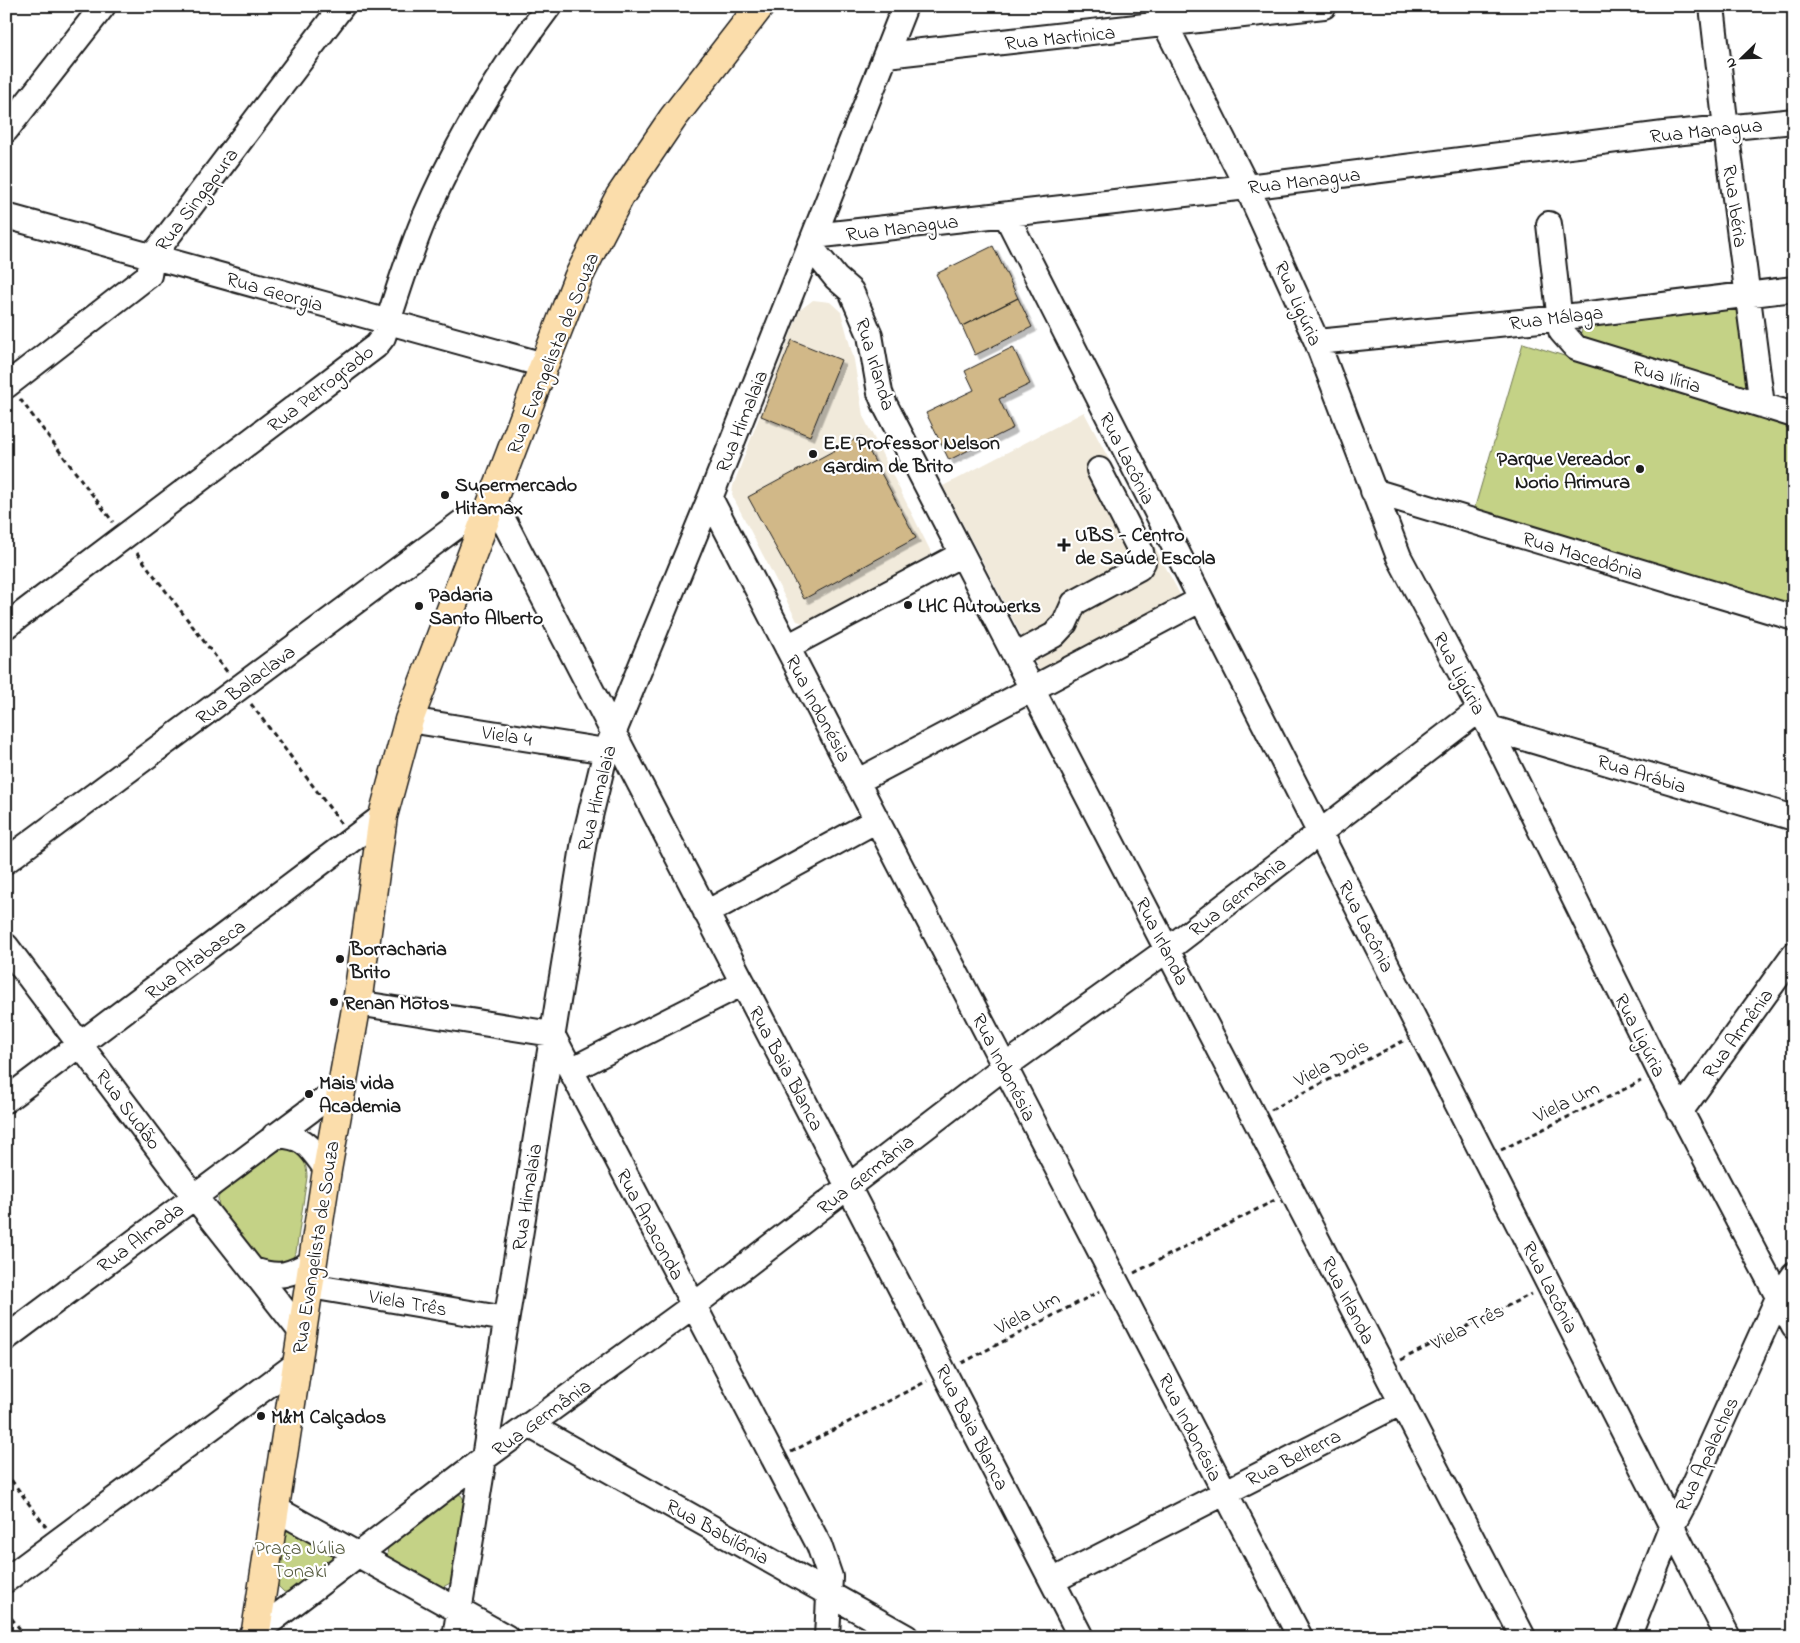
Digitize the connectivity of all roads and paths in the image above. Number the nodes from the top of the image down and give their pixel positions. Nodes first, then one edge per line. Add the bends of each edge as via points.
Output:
1 (103, 6) edge
2 (342, 6) edge
3 (549, 6) edge
4 (760, 6) edge
5 (905, 6) edge
6 (1324, 6) edge
7 (1712, 6) edge
8 (1161, 16) edge
9 (886, 55) junction
10 (1794, 121) edge
11 (6, 130) edge
12 (1726, 130) junction
13 (1247, 187) junction
14 (1006, 215) junction
15 (6, 216) edge
16 (1549, 224) dead end
17 (812, 241) junction
18 (152, 256) junction
19 (1794, 289) edge
20 (1749, 294) junction
21 (1559, 317) junction
22 (388, 322) junction
23 (1317, 342) junction
24 (544, 365) junction
25 (8, 385) edge
26 (1762, 405) junction
27 (1794, 415) edge
28 (1099, 470) dead end
29 (1373, 491) junction
30 (710, 498) junction
31 (490, 506) junction
32 (124, 537) junction
33 (962, 554) junction
34 (1200, 600) junction
35 (1794, 618) edge
36 (6, 626) edge
37 (787, 647) junction
38 (1015, 656) junction
39 (239, 688) junction
40 (1032, 689) junction
41 (1484, 719) junction
42 (409, 720) junction
43 (609, 742) junction
44 (858, 781) junction
45 (383, 816) junction
46 (1794, 818) edge
47 (877, 820) junction
48 (1320, 833) junction
49 (353, 839) junction
50 (6, 861) edge
51 (706, 913) junction
52 (6, 946) edge
53 (1167, 950) junction
54 (1794, 954) edge
55 (742, 984) junction
56 (357, 1003) junction
57 (1421, 1032) junction
58 (552, 1034) junction
59 (81, 1045) junction
60 (1004, 1067) junction
61 (571, 1070) junction
62 (1660, 1072) junction
63 (340, 1088) junction
64 (6, 1100) edge
65 (1680, 1112) junction
66 (1255, 1118) junction
67 (274, 1136) junction
68 (1485, 1158) junction
69 (327, 1170) junction
70 (849, 1187) junction
71 (1292, 1191) junction
72 (194, 1196) junction
73 (253, 1270) junction
74 (311, 1274) junction
75 (1794, 1275) edge
76 (1116, 1282) junction
77 (1549, 1284) junction
78 (1778, 1298) junction
79 (694, 1305) junction
80 (506, 1318) junction
81 (1794, 1327) edge
82 (302, 1333) junction
83 (6, 1338) edge
84 (298, 1363) junction
85 (1384, 1368) junction
86 (944, 1372) junction
87 (258, 1393) junction
88 (1402, 1402) junction
89 (291, 1410) junction
90 (530, 1425) junction
91 (483, 1459) junction
92 (775, 1460) junction
93 (6, 1473) edge
94 (1224, 1491) junction
95 (276, 1509) junction
96 (1672, 1526) junction
97 (57, 1541) junction
98 (359, 1554) junction
99 (6, 1580) edge
100 (1052, 1581) junction
101 (830, 1594) junction
102 (6, 1610) edge
103 (459, 1610) junction
104 (253, 1635) edge
105 (26, 1637) edge
106 (455, 1637) edge
107 (506, 1637) edge
108 (827, 1637) edge
109 (906, 1637) edge
110 (1081, 1637) edge
111 (1300, 1637) edge
112 (1524, 1637) edge
113 (1628, 1637) edge
114 (1728, 1637) edge

1 - 11 street
2 - 18 street, Rua Singapura
3 - 22 street, Rua Petrogrado via 517,50 454,156 424,220
4 - 24 main road, Rua Evangelista de Souza via 673,118 620,196 578,278
5 - 9 street, Rua Himalaia
6 - 8 street, Rua Martinica
7 - 12 street, Rua Ibéria
8 - 9 street, Rua Martinica
8 - 13 street, Rua Ligúria
9 - 17 street, Rua Himalaia
10 - 12 street, Rua Managua
12 - 13 street, Rua Managua via 1664,134
12 - 20 street, Rua Ibéria
13 - 14 street, Rua Managua
13 - 23 street, Rua Ligúria
14 - 17 street, Rua Managua
14 - 34 street, Rua Lacônia
15 - 18 street, Rua Georgia
16 - 21 street, Rua Ilíria
17 - 30 street, Rua Himalaia
17 - 33 street, Rua Irlanda via 836,278 851,291 870,335 885,405
18 - 22 street, Rua Georgia
18 - 25 street, Rua Singapura via 149,275
19 - 20 street, Rua Málaga
20 - 21 street, Rua Málaga
20 - 26 street, Rua Ibéria
21 - 23 street, Rua Málaga
21 - 26 street, Rua Ilíria via 1564,337 1576,348
22 - 24 street, Rua Georgia
22 - 32 street, Rua Petrogrado via 376,346
23 - 29 street, Rua Ligúria
24 - 31 main road, Rua Evangelista de Souza
25 - 32 path
26 - 27 street, Rua Ilíria
28 - 38 street via 1141,552 1142,562 1131,574 1074,603 1065,623 1054,635
29 - 35 street, Rua Macedônia
29 - 41 street, Rua Ligúria via 1399,557
30 - 37 street, Rua Indonésia
30 - 43 street, Rua Himalaia
31 - 39 street, Rua Balaclava via 465,520
31 - 42 main road, Rua Evangelista de Souza
31 - 43 street, Rua Baia Blanca
32 - 36 street, Rua Petrogrado
32 - 39 path
33 - 37 street
33 - 38 street, Rua Irlanda
34 - 40 street
34 - 48 street, Rua Lacônia
37 - 44 street, Rua Indonésia
38 - 40 street, Rua Irlanda
39 - 49 path
39 - 50 street, Rua Balaclava
40 - 44 street
40 - 53 street, Rua Irlanda
41 - 46 street, Rua Arábia
41 - 48 street, Rua Germânia
41 - 62 street, Rua Ligúria
42 - 43 street, Viela 4
42 - 45 main road, Rua Evangelista de Souza
43 - 51 street, Rua Baia Blanca
43 - 58 street, Rua Himalaia via 584,841
44 - 47 street, Rua Indonésia
45 - 49 street, Rua Atabasca
45 - 56 main road, Rua Evangelista de Souza
47 - 51 street
47 - 60 street, Rua Indonésia
48 - 53 street, Rua Germânia
48 - 57 street, Rua Lacônia
49 - 59 street, Rua Atabasca
51 - 55 street, Rua Baia Blanca
52 - 59 street, Rua Sudão
53 - 60 street, Rua Germânia
53 - 66 street, Rua Irlanda
54 - 65 street, Rua Armênia
55 - 61 street
55 - 70 street, Rua Baia Blanca
56 - 58 street
56 - 63 main road, Rua Evangelista de Souza
57 - 66 path, Viela Dois
57 - 68 street, Rua Lacônia
58 - 61 street, Rua Anaconda
58 - 80 street, Rua Himalaia
59 - 64 street, Rua Atabasca
59 - 72 street, Rua Sudão
60 - 70 street, Rua Germânia
60 - 76 street, Rua Indonésia
61 - 79 street, Rua Anaconda
62 - 65 street, Rua Ligúria
62 - 68 path, Viela Um
63 - 67 street, Rua Almada
63 - 69 main road, Rua Evangelista de Souza
65 - 78 street, Rua Ligúria
66 - 71 street, Rua Irlanda
67 - 69 street via 286,1135 302,1140
67 - 72 street, Rua Almada
68 - 77 street, Rua Lacônia
69 - 74 main road, Rua Evangelista de Souza
70 - 79 street, Rua Germânia
70 - 86 street, Rua Baia Blanca
71 - 76 path, Viela Um
71 - 85 street, Rua Irlanda
72 - 73 street, Rua Sudão
72 - 83 street, Rua Almada
73 - 74 street via 281,1276
73 - 82 street, Rua Sudão
74 - 80 street, Viela Três
74 - 82 main road, Rua Evangelista de Souza
75 - 78 street, Rua Apalaches
76 - 86 path, Viela Um
76 - 94 street, Rua Indonésia
77 - 85 path, Viela Três
77 - 96 street, Rua Lacônia
78 - 81 street, Rua Ligúria
78 - 96 street, Rua Apalaches
79 - 90 street, Rua Germânia
79 - 92 street, Rua Anaconda
80 - 91 street, Rua Himalaia
82 - 84 main road, Rua Evangelista de Souza
84 - 87 street, Rua Evangelista de Souza
84 - 89 main road
85 - 88 street, Rua Irlanda
86 - 92 path, Viela Um
86 - 100 street, Rua Baia Blanca
87 - 89 street via 282,1396
87 - 97 street, Rua Evangelista de Souza
88 - 94 street, Rua Belterra
88 - 112 street, Rua Irlanda
89 - 95 main road
90 - 91 street, Rua Germânia
90 - 101 street, Rua Babilônia
91 - 98 street, Rua Germânia
91 - 103 street, Rua Himalaia
92 - 101 street, Rua Anaconda via 819,1545 828,1567
93 - 97 path
94 - 100 street, Rua Belterra
94 - 111 street, Rua Indonésia
95 - 98 street
95 - 104 main road
96 - 113 street, Rua Apalaches
96 - 114 street, Rua Lacônia
97 - 99 street, Rua Evangelista de Souza
98 - 103 street
98 - 104 street, Rua Germânia
100 - 110 street, Rua Baia Blanca
101 - 108 street, Rua Anaconda
101 - 109 street, Rua Babilônia
102 - 105 path
103 - 106 street, Rua Himalaia
103 - 107 street

